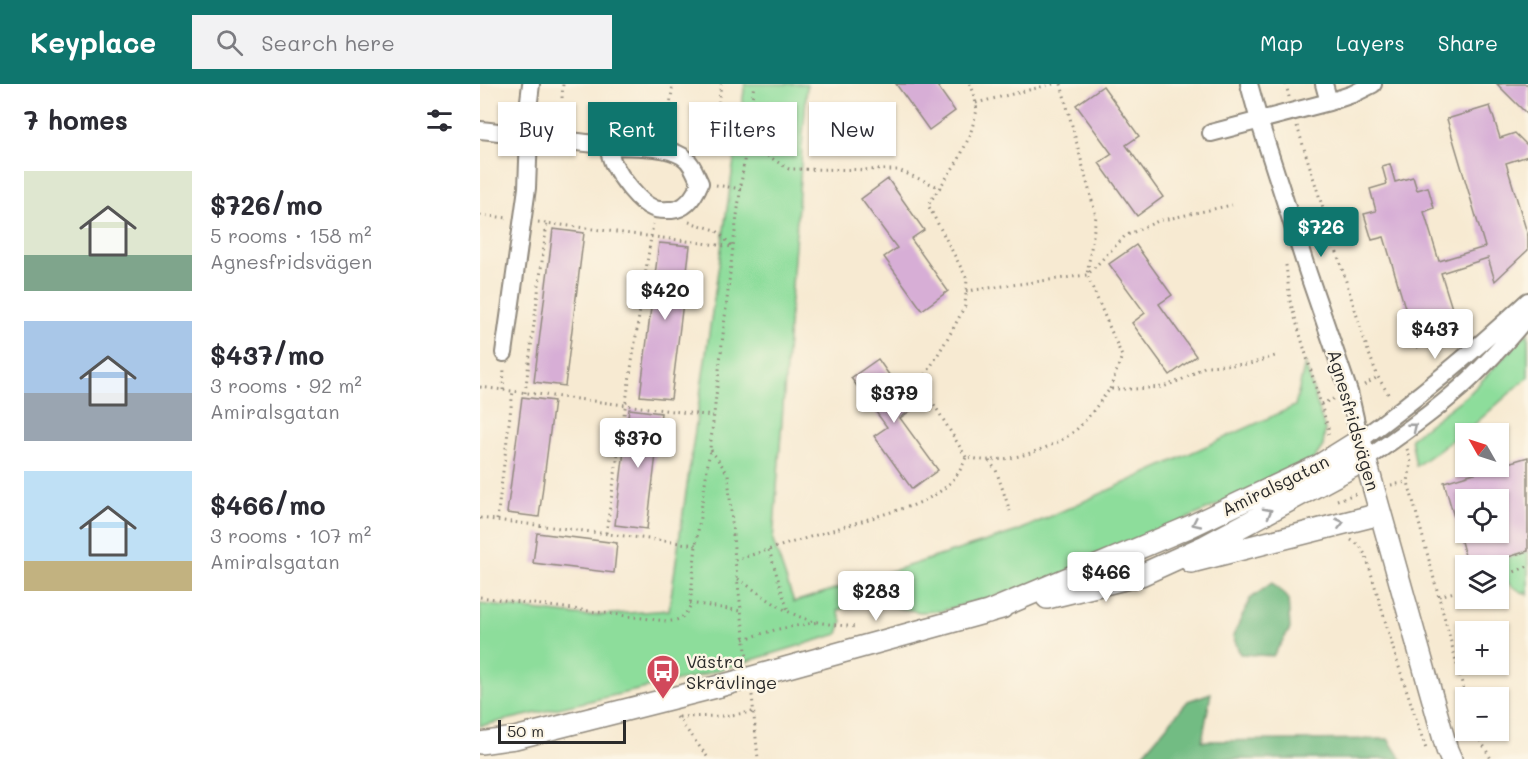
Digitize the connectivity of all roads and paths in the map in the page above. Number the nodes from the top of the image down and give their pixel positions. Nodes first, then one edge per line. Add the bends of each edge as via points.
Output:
1 (531, 84) edge
2 (563, 84) edge
3 (673, 84) edge
4 (721, 84) edge
5 (754, 84) edge
6 (970, 84) edge
7 (1053, 84) edge
8 (1061, 84) edge
9 (1249, 84) edge
10 (1286, 84) edge
11 (1324, 84) edge
12 (1372, 84) edge
13 (562, 98) dead end
14 (530, 102) edge
15 (670, 102) edge
16 (719, 102) edge
17 (752, 102) edge
18 (1329, 102) junction
19 (976, 103) junction
20 (1292, 111) junction
21 (1259, 120) junction
22 (480, 130) edge
23 (498, 132) edge
24 (1210, 133) dead end
25 (677, 154) edge
26 (527, 156) edge
27 (611, 156) edge
28 (745, 156) edge
29 (768, 156) edge
30 (700, 183) junction
31 (941, 188) junction
32 (741, 189) junction
33 (1232, 205) dead end
34 (655, 209) junction
35 (480, 215) edge
36 (523, 220) junction
37 (687, 222) dead end
38 (547, 223) junction
39 (651, 236) junction
40 (734, 247) junction
41 (1286, 262) dead end
42 (1087, 275) junction
43 (966, 291) junction
44 (1528, 301) edge
45 (1528, 316) edge
46 (504, 353) joint
47 (1275, 356) dead end
48 (480, 387) edge
49 (1110, 389) junction
50 (503, 390) junction
51 (513, 392) junction
52 (525, 393) junction
53 (625, 405) junction
54 (1396, 414) junction
55 (714, 416) junction
56 (1402, 435) junction
57 (1328, 440) dead end
58 (710, 449) junction
59 (1362, 450) junction
60 (966, 457) junction
61 (988, 461) junction
62 (1327, 481) junction
63 (1010, 511) dead end
64 (1380, 514) junction
65 (480, 518) edge
66 (497, 520) junction
67 (1341, 523) junction
68 (606, 534) junction
69 (696, 545) junction
70 (769, 550) junction
71 (735, 560) junction
72 (1528, 566) edge
73 (1509, 574) edge
74 (1141, 575) junction
75 (737, 578) junction
76 (1455, 592) edge
77 (1439, 596) junction
78 (480, 597) edge
79 (690, 603) junction
80 (741, 611) junction
81 (788, 611) junction
82 (988, 612) junction
83 (820, 622) junction
84 (862, 628) dead end
85 (744, 639) junction
86 (747, 660) dead end
87 (1463, 687) edge
88 (751, 693) dead end
89 (754, 712) junction
90 (674, 713) dead end
91 (677, 717) junction
92 (515, 738) junction
93 (1481, 741) edge
94 (480, 743) edge
95 (1427, 751) dead end
96 (480, 758) edge
97 (710, 759) edge
98 (758, 759) edge
99 (1451, 759) edge
100 (1491, 759) edge

1 - 14 street
2 - 13 path
3 - 15 path
4 - 16 path
5 - 17 path
6 - 19 path
7 - 19 path
8 - 42 path via 1096,216
9 - 21 street, Agnesfridsvägen
10 - 20 path
11 - 18 street
12 - 18 street
18 - 20 street
19 - 31 path via 966,143
20 - 21 street
20 - 54 path via 1368,351
21 - 24 street
21 - 59 street, Agnesfridsvägen via 1347,385
22 - 23 street
25 - 30 street via 692,164
26 - 36 street
27 - 34 street via 624,181
28 - 32 path
29 - 31 path via 789,169 898,170
30 - 32 path
30 - 34 street via 695,195 678,210
31 - 43 path via 928,205 967,279
32 - 40 path
33 - 42 path via 1158,221 1125,236
34 - 39 path
35 - 36 path
36 - 38 path
36 - 46 street
37 - 40 path via 716,230
38 - 39 path
38 - 52 path
39 - 40 path
39 - 53 path
40 - 55 path
41 - 57 path via 1290,302 1328,428
42 - 43 path
42 - 49 path via 1122,356
43 - 60 path via 965,306 921,383
44 - 54 street, Amiralsgatan
56 -> 45 street, Amiralsgatan via 1452,395
46 - 50 path
47 - 49 path via 1250,364 1206,366 1163,387
48 - 50 path
49 - 61 path via 1081,425 1058,442 1030,453
50 - 51 path
51 - 52 path
51 - 66 path
52 - 53 path
53 - 55 path
53 - 68 path
54 - 59 street, Amiralsgatan
55 - 58 path
56 - 59 street, Amiralsgatan
56 - 77 path via 1411,462 1408,482
58 - 69 path
58 - 71 path via 728,474
59 - 62 main road, Amiralsgatan
59 - 64 main road, Agnesfridsvägen
59 -> 82 main road, Amiralsgatan
60 - 61 path
60 - 70 path via 957,476 931,498
61 - 63 path via 996,470
62 - 67 path via 1337,500
74 -> 62 main road, Amiralsgatan
64 - 67 main road
64 - 99 main road, Agnesfridsvägen
65 - 66 path
66 - 68 path
74 -> 67 main road
67 - 95 path via 1345,536 1360,546 1365,556
68 - 69 path
69 - 79 path
70 - 71 path
70 - 81 path
71 - 75 path
72 - 73 path
74 - 82 main road, Amiralsgatan
75 - 80 path
75 - 81 path
76 - 77 path
77 - 87 path
78 - 79 path via 673,622 684,616
79 - 80 path
80 - 85 path
81 - 83 path
82 - 92 main road, Amiralsgatan, bridge
83 - 84 path
83 - 85 path
85 - 86 path
88 - 89 path
89 - 91 path
89 - 98 path
90 - 91 path
91 - 97 path
92 - 94 main road, Amiralsgatan
92 - 96 main road, Amiralsgatan
93 - 100 path

